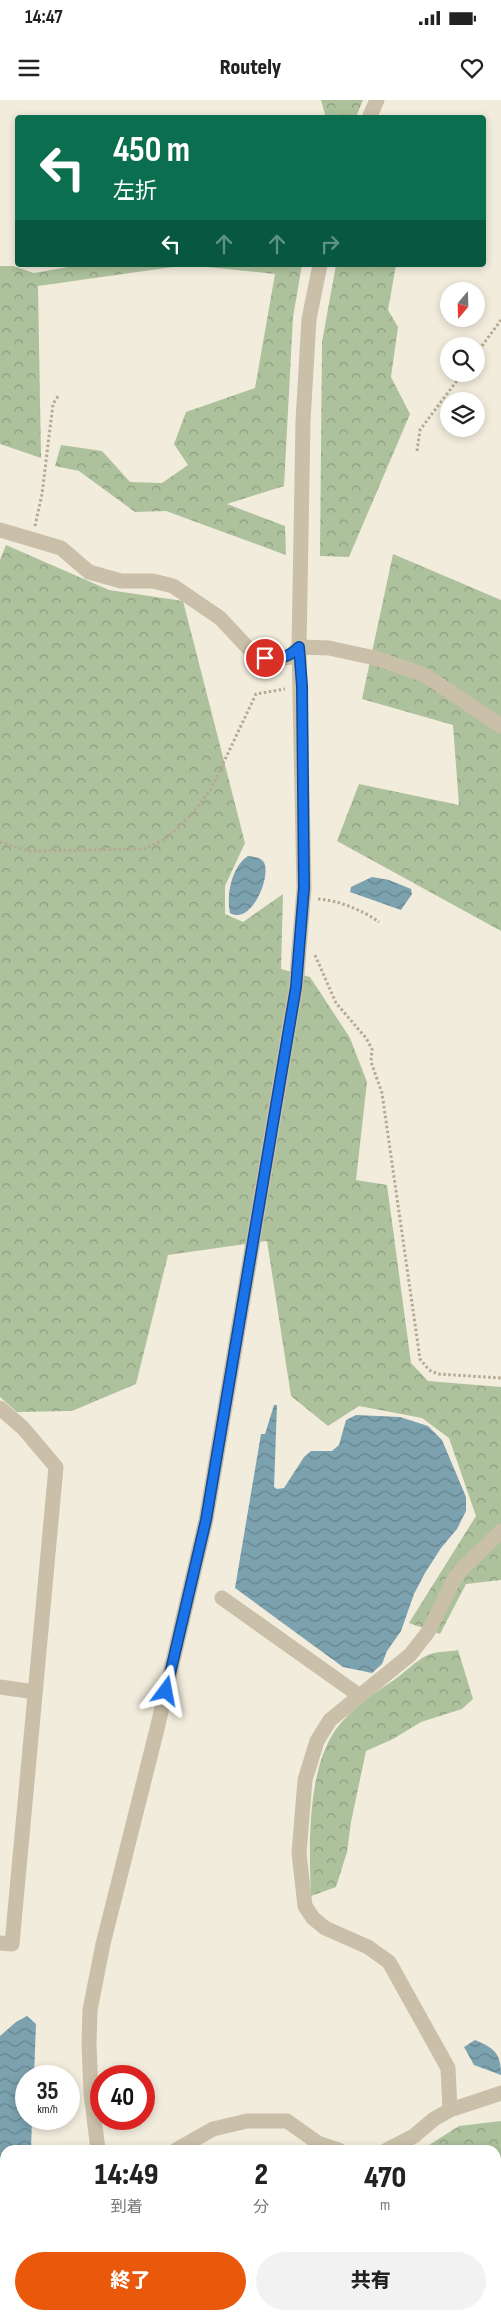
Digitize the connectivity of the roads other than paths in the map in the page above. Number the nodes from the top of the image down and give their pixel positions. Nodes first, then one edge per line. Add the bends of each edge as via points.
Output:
1 (376, 100) edge
2 (370, 115) edge
3 (320, 267) edge
4 (0, 530) edge
5 (299, 647) junction
6 (501, 726) edge
7 (0, 1408) edge
8 (501, 1531) edge
9 (222, 1598) dead end
10 (0, 1686) edge
11 (35, 1692) junction
12 (360, 1696) junction
13 (0, 1943) edge
14 (501, 2092) edge
15 (450, 2110) junction
16 (97, 2145) edge
17 (185, 2145) edge
18 (322, 2145) edge
19 (397, 2145) edge

1 - 2 street
3 - 5 street via 309,319 305,377
4 - 5 street via 62,548 89,572 121,581 153,581 172,586 220,618 249,649 265,658 290,656
5 - 6 street via 329,648 375,658 425,675
5 - 16 street via 304,888 296,987 206,1520 102,1944 90,2010 91,2093
7 - 11 street via 23,1428 56,1467
8 - 12 street via 460,1571 428,1632 410,1656
9 - 12 street
10 - 11 street
11 - 13 street via 12,1944
12 - 15 street via 323,1729 305,1780 299,1853 305,1906 325,1928 368,1947 390,1962 448,2068
14 - 15 street
15 - 19 street
17 - 18 street via 214,2129 247,2121 287,2120

